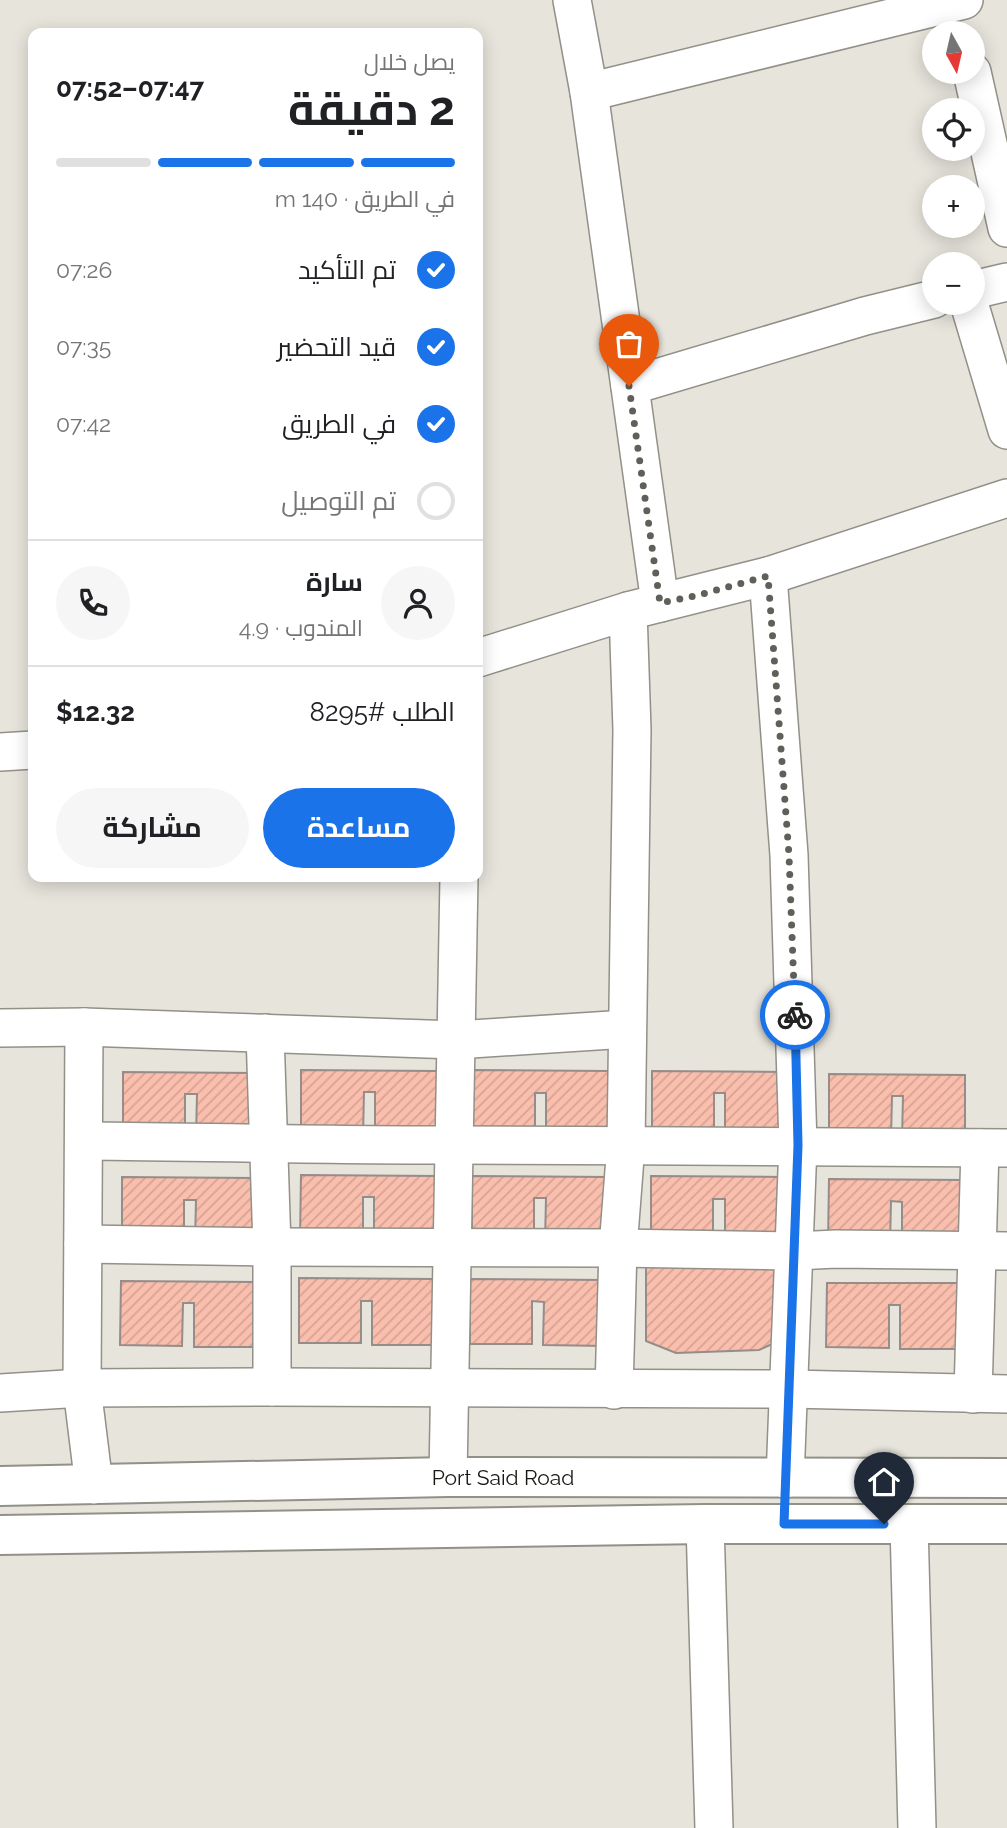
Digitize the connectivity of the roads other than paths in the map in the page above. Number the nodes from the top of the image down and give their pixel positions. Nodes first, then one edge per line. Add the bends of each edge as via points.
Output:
1 (572, 0) edge
2 (960, 9) edge
3 (977, 84) edge
4 (589, 92) junction
5 (997, 133) edge
6 (1007, 228) edge
7 (1007, 282) edge
8 (985, 287) edge
9 (922, 302) edge
10 (973, 315) edge
11 (629, 386) junction
12 (1007, 430) edge
13 (1007, 498) edge
14 (768, 576) junction
15 (644, 607) junction
16 (483, 656) edge
17 (28, 750) edge
18 (0, 752) edge
19 (459, 882) edge
20 (84, 1027) junction
21 (0, 1028) edge
22 (628, 1029) junction
23 (265, 1033) junction
24 (456, 1040) junction
25 (84, 1141) junction
26 (270, 1142) junction
27 (454, 1145) junction
28 (626, 1145) junction
29 (798, 1145) junction
30 (994, 1148) edge
31 (83, 1244) junction
32 (272, 1247) junction
33 (452, 1247) junction
34 (618, 1248) junction
35 (795, 1251) junction
36 (992, 1251) edge
37 (272, 1387) junction
38 (82, 1388) junction
39 (449, 1388) junction
40 (790, 1389) junction
41 (614, 1390) junction
42 (0, 1393) edge
43 (990, 1394) edge
44 (447, 1477) junction
45 (1007, 1478) edge
46 (785, 1479) junction
47 (94, 1485) junction
48 (0, 1486) edge
49 (705, 1524) junction
50 (784, 1524) junction
51 (909, 1524) junction
52 (1007, 1524) edge
53 (0, 1535) edge
54 (714, 1828) edge
55 (917, 1828) edge

1 - 4 street
2 - 4 street
3 - 5 street
4 - 11 street
5 - 6 street
7 - 8 street
9 - 11 street
10 - 12 street
11 - 15 street
13 - 14 street
14 - 15 street
14 - 29 street via 789,855
15 - 16 street
15 - 22 street via 632,730
17 - 18 street
19 - 24 street
20 - 21 street
20 - 23 street
20 - 25 street
22 - 24 street
22 - 28 street
23 - 24 street
23 - 26 street
24 - 27 street
25 - 26 street
25 - 31 street
26 - 27 street
26 - 32 street
27 - 28 street
27 - 33 street
28 - 29 street
28 - 34 street
29 - 30 street
29 - 35 street
30 - 36 street
31 - 32 street
31 - 38 street
32 - 33 street
32 - 37 street
33 - 34 street
33 - 39 street
34 - 35 street
34 - 41 street
35 - 36 street
35 - 40 street
36 - 43 street
37 - 38 street
37 - 39 street
38 - 42 street
38 - 47 street
39 - 41 street
39 - 44 street
40 - 41 street
40 - 43 street
40 - 46 street
44 - 46 highway, Port Said Road
44 - 47 highway, Port Said Road
45 - 46 highway, Port Said Road
46 - 50 highway
47 - 48 highway, Port Said Road
49 - 50 highway
49 - 53 highway
49 - 54 street
50 - 51 highway
51 - 52 highway
51 - 55 street

